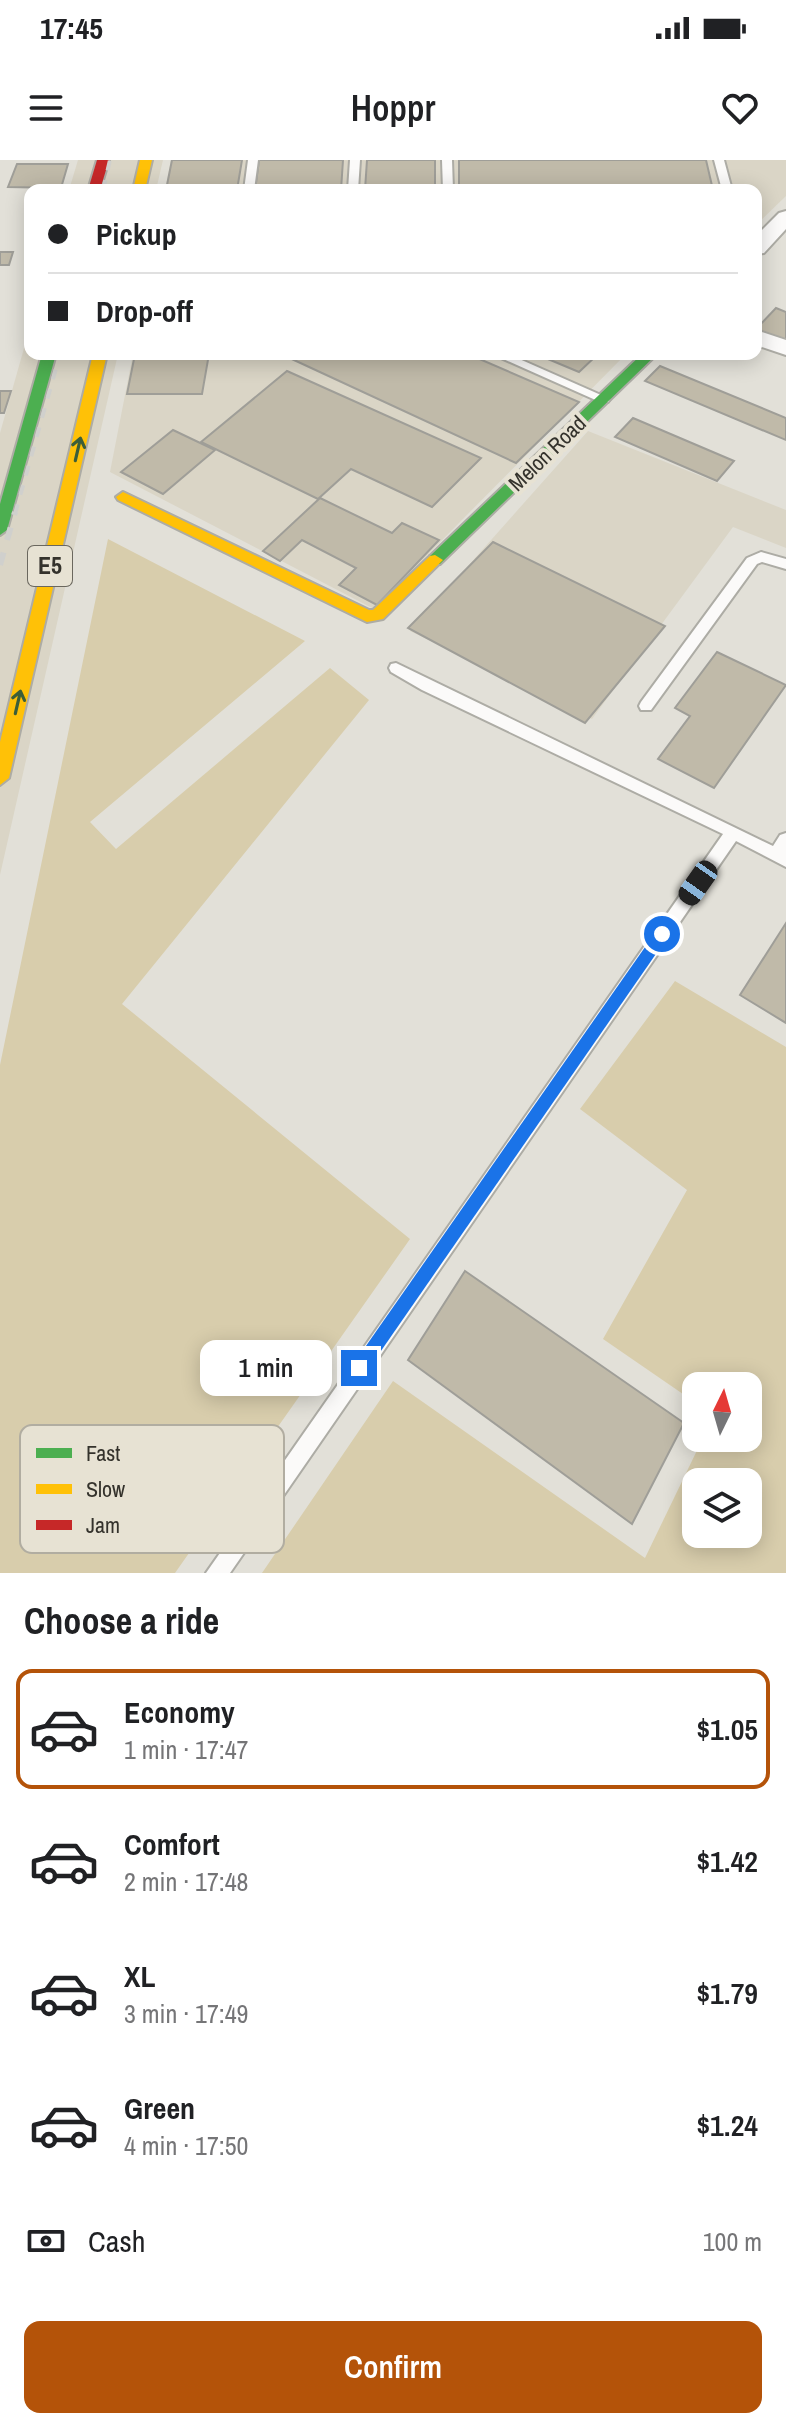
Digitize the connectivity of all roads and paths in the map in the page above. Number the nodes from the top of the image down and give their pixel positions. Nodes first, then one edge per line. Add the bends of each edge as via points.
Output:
1 (103, 160) edge
2 (146, 160) edge
3 (253, 160) edge
4 (355, 160) edge
5 (447, 160) edge
6 (719, 160) edge
7 (96, 184) edge
8 (140, 184) edge
9 (250, 184) edge
10 (353, 184) edge
11 (448, 184) edge
12 (725, 184) edge
13 (786, 217) edge
14 (762, 242) edge
15 (762, 339) edge
16 (786, 348) edge
17 (47, 360) edge
18 (99, 360) edge
19 (512, 360) edge
20 (644, 360) edge
21 (604, 399) junction
22 (123, 497) dead end
23 (0, 530) edge
24 (786, 564) edge
25 (396, 668) dead end
26 (646, 706) dead end
27 (0, 778) edge
28 (733, 832) junction
29 (786, 840) edge
30 (781, 858) edge
31 (284, 1477) edge
32 (231, 1553) edge
33 (217, 1573) edge

1 - 7 main road
2 - 8 main road
3 - 9 lane
4 - 10 lane
5 - 11 lane
6 - 12 lane
13 - 14 street
15 - 16 street
17 - 23 main road, E5
27 -> 18 main road, E5
19 - 21 lane
20 - 21 main road, Melon Road
21 - 22 main road, Melon Road via 377,615 367,616
24 - 26 lane via 761,557 752,561
25 - 28 lane
28 - 30 lane
28 - 31 lane
29 - 30 lane
32 - 33 lane

